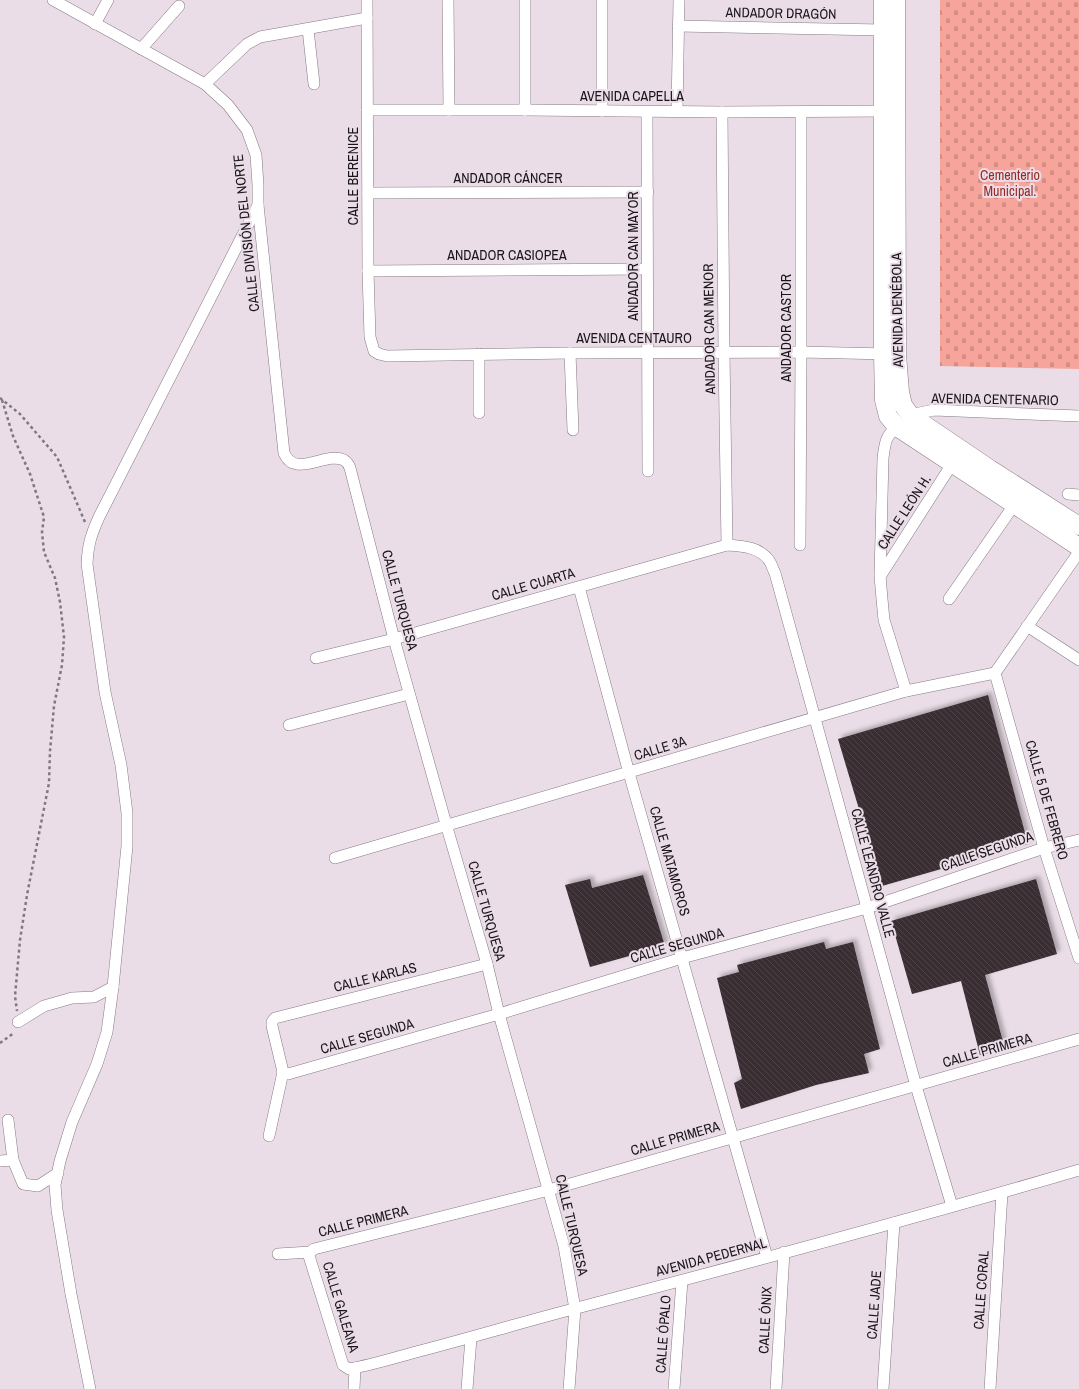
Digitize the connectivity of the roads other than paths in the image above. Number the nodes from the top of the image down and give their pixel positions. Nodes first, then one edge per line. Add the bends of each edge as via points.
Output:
1 (53, 0) edge
2 (108, 0) edge
3 (367, 0) edge
4 (448, 0) edge
5 (524, 0) edge
6 (602, 0) edge
7 (679, 0) edge
8 (884, 0) edge
9 (896, 0) edge
10 (179, 6) dead end
11 (367, 18) junction
12 (95, 24) junction
13 (678, 26) junction
14 (308, 29) junction
15 (883, 30) junction
16 (141, 49) junction
17 (205, 84) junction
18 (314, 84) dead end
19 (367, 110) junction
20 (449, 110) junction
21 (525, 110) junction
22 (677, 111) junction
23 (890, 111) junction
24 (602, 112) junction
25 (646, 112) junction
26 (722, 112) junction
27 (801, 112) junction
28 (648, 192) junction
29 (368, 194) junction
30 (258, 205) junction
31 (647, 269) junction
32 (368, 271) junction
33 (374, 351) joint
34 (802, 352) junction
35 (570, 353) junction
36 (648, 353) junction
37 (724, 353) junction
38 (480, 354) junction
39 (890, 354) junction
40 (479, 413) dead end
41 (910, 415) junction
42 (1079, 416) edge
43 (897, 427) junction
44 (572, 430) dead end
45 (332, 459) joint
46 (952, 464) junction
47 (648, 471) dead end
48 (1014, 505) junction
49 (1079, 526) edge
50 (727, 545) junction
51 (800, 545) dead end
52 (1079, 547) edge
53 (758, 552) joint
54 (1079, 552) edge
55 (880, 576) junction
56 (579, 587) junction
57 (949, 599) dead end
58 (1028, 626) junction
59 (394, 639) junction
60 (316, 658) dead end
61 (1079, 660) edge
62 (995, 673) junction
63 (906, 691) junction
64 (409, 694) junction
65 (814, 717) junction
66 (289, 725) dead end
67 (629, 773) junction
68 (446, 824) junction
69 (1079, 840) edge
70 (1044, 848) junction
71 (335, 858) dead end
72 (867, 908) junction
73 (682, 958) junction
74 (1079, 958) edge
75 (487, 964) junction
76 (113, 987) junction
77 (499, 1014) junction
78 (18, 1022) road end
79 (1079, 1039) edge
80 (283, 1072) junction
81 (916, 1086) junction
82 (8, 1120) dead end
83 (269, 1136) dead end
84 (732, 1137) junction
85 (13, 1160) junction
86 (0, 1161) edge
87 (1079, 1170) edge
88 (58, 1173) junction
89 (549, 1190) junction
90 (1002, 1193) junction
91 (952, 1206) junction
92 (894, 1223) junction
93 (310, 1252) junction
94 (784, 1252) junction
95 (278, 1254) dead end
96 (767, 1257) junction
97 (682, 1281) junction
98 (575, 1309) junction
99 (471, 1338) junction
100 (352, 1368) junction
101 (90, 1389) edge
102 (354, 1389) edge
103 (467, 1389) edge
104 (569, 1389) edge
105 (674, 1389) edge
106 (776, 1389) edge
107 (883, 1389) edge
108 (990, 1389) edge

1 - 12 street, CALLE DIVISIÓN DEL NORTE
2 - 12 street
3 - 11 street, CALLE BERENICE
4 - 20 street
5 - 21 street
6 - 24 street
7 - 13 street
8 - 15 main road, AVENIDA DENÉBOLA
9 - 23 main road, AVENIDA DENÉBOLA
10 - 16 street
11 - 14 street
11 - 19 street, CALLE BERENICE
12 - 16 street, CALLE DIVISIÓN DEL NORTE
13 - 15 street, ANDADOR DRAGÓN
13 - 22 street
14 - 17 street via 260,37 247,44
14 - 18 street
15 - 23 main road, AVENIDA DENÉBOLA
16 - 17 street, CALLE DIVISIÓN DEL NORTE
17 - 30 street, CALLE DIVISIÓN DEL NORTE via 228,105 247,130 256,155
19 - 20 street, AVENIDA CAPELLA
19 - 29 street, CALLE BERENICE
20 - 21 street, AVENIDA CAPELLA
21 - 24 street, AVENIDA CAPELLA
22 - 25 street, AVENIDA CAPELLA
22 - 26 street, AVENIDA CAPELLA
23 - 27 street, AVENIDA CAPELLA
23 - 39 main road, AVENIDA DENÉBOLA
24 - 25 street, AVENIDA CAPELLA
25 - 28 street, ANDADOR CAN MAYOR
26 - 27 street, AVENIDA CAPELLA
26 - 37 street, ANDADOR CAN MENOR
27 - 34 street, ANDADOR CASTOR
28 - 29 street, ANDADOR CÁNCER
28 - 31 street, ANDADOR CAN MAYOR
29 - 32 street, CALLE BERENICE
30 - 45 street, CALLE DIVISIÓN DEL NORTE via 282,444 286,459 300,464
30 - 76 street via 98,517 87,548 96,633 105,692 121,765 127,813 127,846
31 - 32 street, ANDADOR CASIOPEA
31 - 36 street, ANDADOR CAN MAYOR
32 - 33 street, CALLE BERENICE via 370,337
33 - 38 street, AVENIDA CENTAURO via 387,356
34 - 37 street, AVENIDA CENTAURO
34 - 39 street, AVENIDA CENTAURO
34 - 51 street, ANDADOR CASTOR
35 - 36 street, AVENIDA CENTAURO
35 - 38 street, AVENIDA CENTAURO
35 - 44 street
36 - 37 street, AVENIDA CENTAURO
36 - 47 street, ANDADOR CAN MAYOR
37 - 50 street, ANDADOR CAN MENOR
38 - 40 street
39 - 41 main road, AVENIDA DENÉBOLA via 903,405
39 - 43 main road, AVENIDA DENÉBOLA via 884,400 888,416
41 - 42 street, AVENIDA CENTENARIO via 934,410
41 - 49 main road, AVENIDA DENÉBOLA
43 - 46 main road, AVENIDA DENÉBOLA
43 - 55 street via 890,432 885,443 883,458
45 - 59 street, CALLE TURQUESA via 344,460 350,468
46 - 48 main road, AVENIDA DENÉBOLA
46 - 55 street, CALLE LEÓN H.
48 - 52 main road, AVENIDA DENÉBOLA
48 - 57 street
50 - 53 street, CALLE CUARTA via 745,546
50 - 56 street, CALLE CUARTA
53 - 65 street, CALLE LEANDRO VALLE via 769,560 775,573
54 - 58 street
55 - 63 street via 884,620
56 - 59 street, CALLE CUARTA
56 - 67 street, CALLE MATAMOROS
58 - 61 street
58 - 62 street
59 - 60 street, CALLE CUARTA
59 - 64 street, CALLE TURQUESA
62 - 63 street, CALLE 3A
62 - 70 street, CALLE 5 DE FEBRERO
63 - 65 street, CALLE 3A
64 - 66 street
64 - 68 street, CALLE TURQUESA
65 - 67 street, CALLE 3A
65 - 72 street, CALLE LEANDRO VALLE
67 - 68 street, CALLE 3A
67 - 73 street, CALLE MATAMOROS
68 - 71 street, CALLE 3A
68 - 75 street, CALLE TURQUESA
69 - 70 street, CALLE SEGUNDA
70 - 72 street, CALLE SEGUNDA
70 - 74 street, CALLE 5 DE FEBRERO
72 - 73 street, CALLE SEGUNDA
72 - 81 street, CALLE LEANDRO VALLE
73 - 77 street, CALLE SEGUNDA
73 - 84 street, CALLE MATAMOROS
75 - 77 street, CALLE TURQUESA
75 - 80 street, CALLE KARLAS via 275,1018 272,1026
76 - 78 street via 94,997 72,998 44,1006
76 - 88 street via 107,1032 97,1064 72,1122
77 - 80 street, CALLE SEGUNDA via 288,1074
77 - 89 street, CALLE TURQUESA
79 - 81 street, CALLE PRIMERA
80 - 83 street
81 - 84 street, CALLE PRIMERA
81 - 91 street, CALLE LEANDRO VALLE
82 - 85 street
84 - 89 street, CALLE PRIMERA
84 - 96 street, CALLE MATAMOROS
85 - 86 street
85 - 88 street via 23,1184 38,1186
87 - 90 street, AVENIDA PEDERNAL
88 - 101 street via 57,1210
89 - 93 street, CALLE PRIMERA
89 - 98 street, CALLE TURQUESA via 564,1246
90 - 91 street, AVENIDA PEDERNAL
90 - 108 street, CALLE CORAL
91 - 92 street, AVENIDA PEDERNAL
92 - 94 street, AVENIDA PEDERNAL
92 - 107 street, CALLE JADE
93 - 95 street, CALLE PRIMERA
93 - 100 street, CALLE GALEANA via 309,1256 343,1365
94 - 96 street, AVENIDA PEDERNAL
94 - 106 street, CALLE ÓNIX
96 - 97 street, AVENIDA PEDERNAL
97 - 98 street, AVENIDA PEDERNAL
97 - 105 street, CALLE ÓPALO
98 - 99 street, AVENIDA PEDERNAL
98 - 104 street, CALLE TURQUESA
99 - 100 street, AVENIDA PEDERNAL
99 - 103 street
100 - 102 street, CALLE GALEANA

